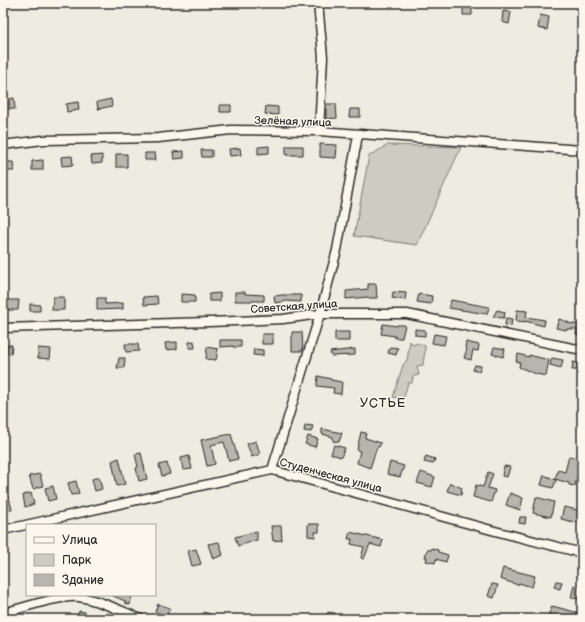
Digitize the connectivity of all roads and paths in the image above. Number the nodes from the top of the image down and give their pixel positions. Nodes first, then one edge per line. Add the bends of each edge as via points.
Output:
1 (318, 3) edge
2 (319, 131) junction
3 (358, 135) junction
4 (3, 145) edge
5 (582, 150) edge
6 (320, 314) junction
7 (3, 328) edge
8 (582, 350) edge
9 (272, 470) junction
10 (30, 524) edge
11 (26, 525) edge
12 (3, 530) edge
13 (582, 553) edge
14 (3, 613) edge
15 (141, 619) edge

1 - 2 street via 324,57
2 - 3 street, Зелёная улица
2 - 4 street, Зелёная улица via 231,130 158,138 43,140
3 - 5 street, Зелёная улица
3 - 6 street via 337,250
6 - 7 street, Советская улица via 209,322
6 - 8 street, Советская улица via 407,314
6 - 9 street
9 - 10 street, Студенческая улица
9 - 13 street, Студенческая улица
11 - 12 street, Студенческая улица
14 - 15 street via 61,598 77,597 90,599

